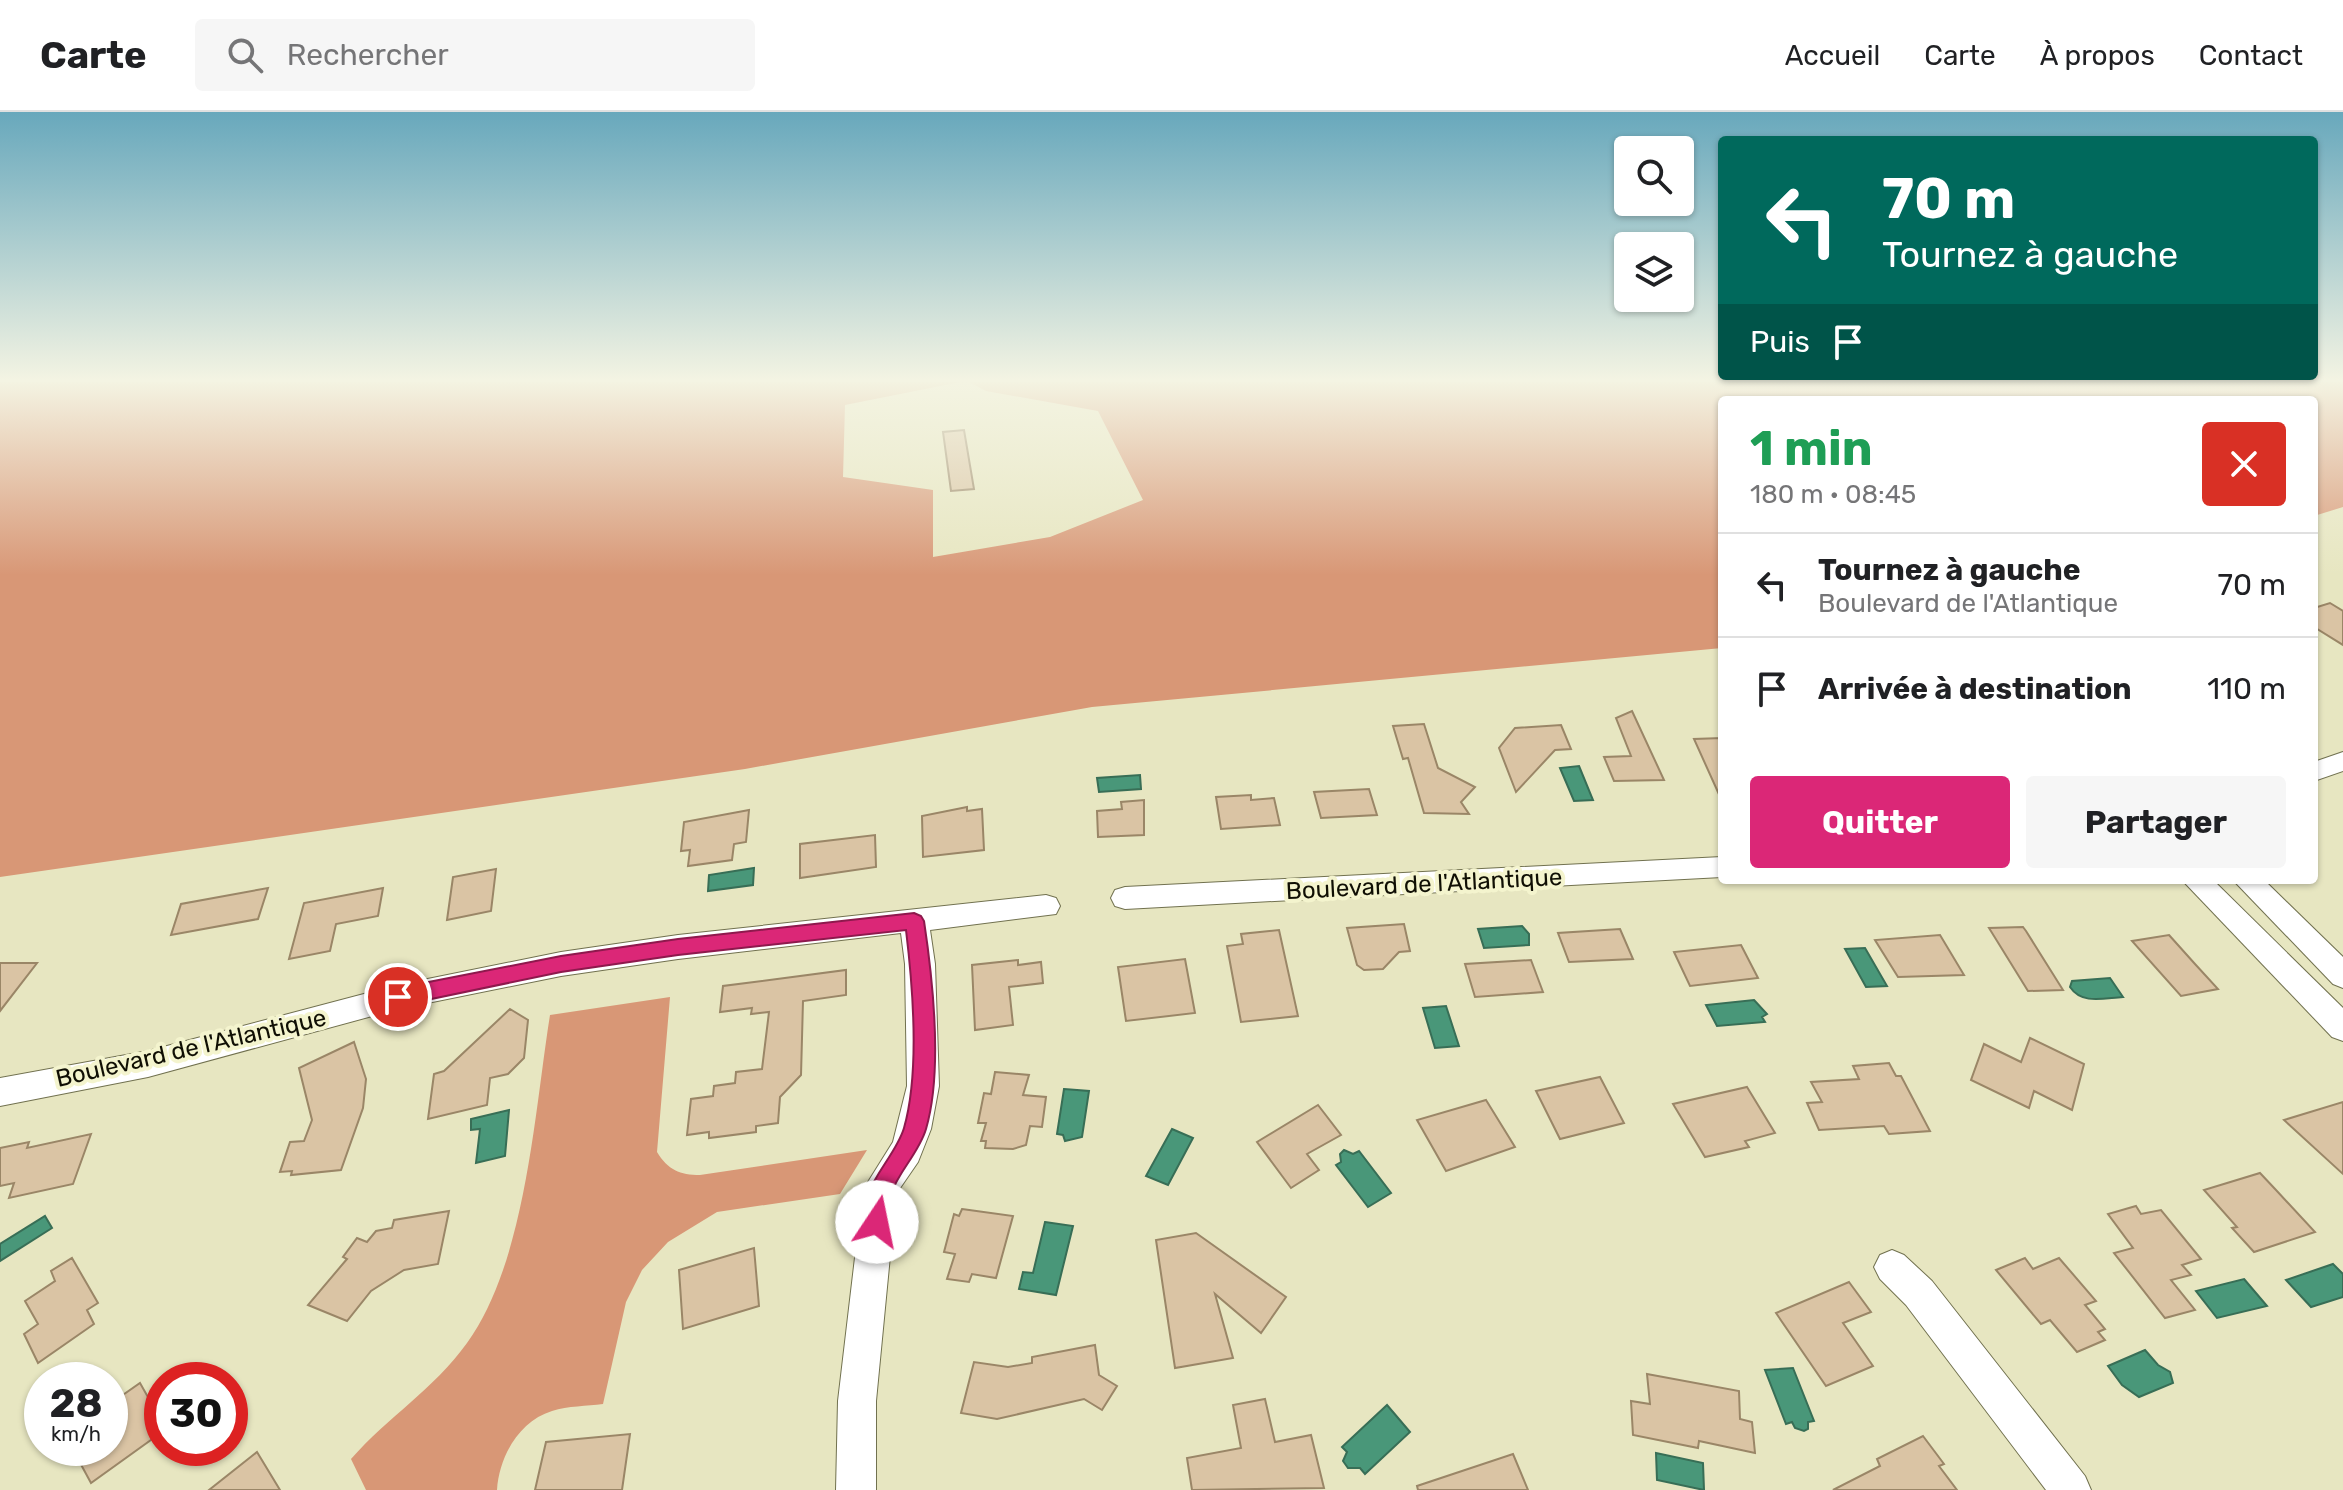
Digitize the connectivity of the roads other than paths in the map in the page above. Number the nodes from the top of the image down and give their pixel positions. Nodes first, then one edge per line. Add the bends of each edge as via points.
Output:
1 (2343, 761) edge
2 (2318, 770) edge
3 (1718, 867) edge
4 (2200, 884) edge
5 (2251, 884) edge
6 (1125, 898) dead end
7 (1046, 906) dead end
8 (914, 921) junction
9 (2343, 976) edge
10 (2343, 1028) edge
11 (0, 1092) edge
12 (1892, 1267) dead end
13 (856, 1490) edge
14 (2071, 1490) edge

1 - 2 street
3 - 6 street, Boulevard de l'Atlantique
4 - 10 street
5 - 9 street
7 - 8 street, Boulevard de l'Atlantique
8 - 11 street, Boulevard de l'Atlantique via 561,964 398,997 148,1064
8 - 13 street via 923,1086 906,1151 880,1190 857,1401
12 - 14 street via 1919,1293

